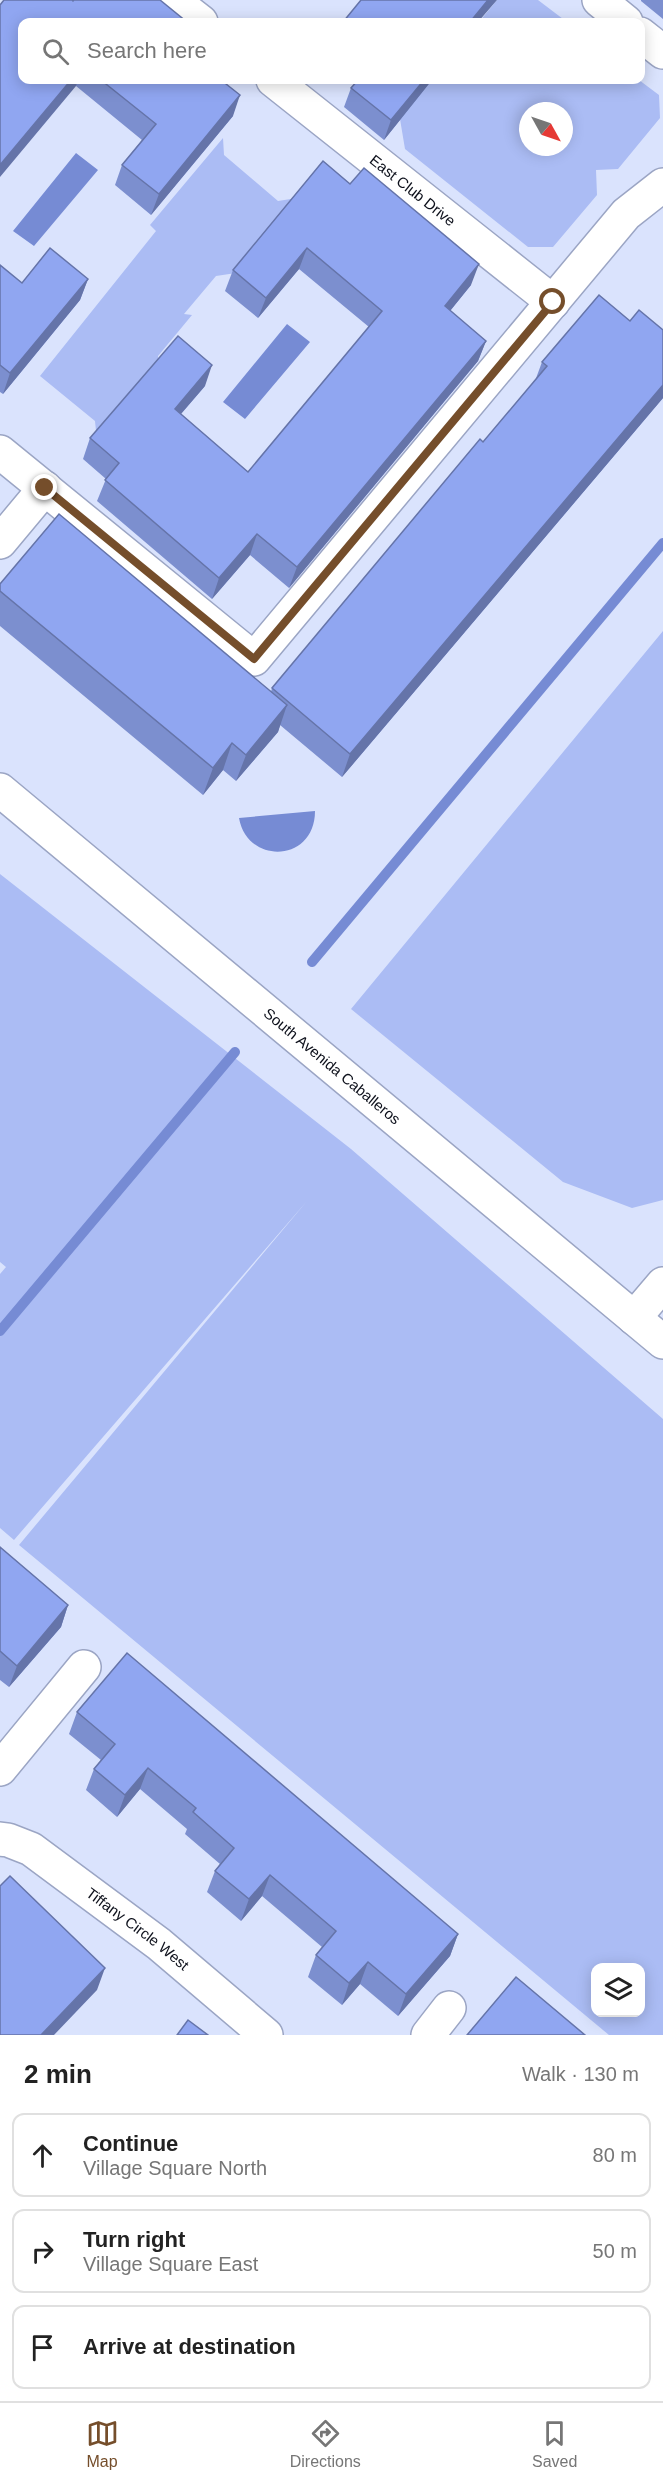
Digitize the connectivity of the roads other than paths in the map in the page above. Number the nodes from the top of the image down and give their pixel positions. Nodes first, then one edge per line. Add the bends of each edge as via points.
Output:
1 (173, 0) edge
2 (599, 0) edge
3 (196, 18) edge
4 (621, 18) edge
5 (645, 38) edge
6 (663, 52) edge
7 (278, 84) edge
8 (663, 185) edge
9 (553, 302) junction
10 (0, 452) edge
11 (45, 488) junction
12 (0, 542) edge
13 (0, 790) edge
14 (663, 1284) edge
15 (634, 1318) junction
16 (663, 1342) edge
17 (84, 1667) dead end
18 (0, 1769) edge
19 (0, 1839) edge
20 (449, 2008) dead end
21 (266, 2035) edge
22 (428, 2035) edge

1 - 3 street
2 - 4 street
5 - 6 street
7 - 9 street, East Club Drive
8 - 9 street via 626,214
9 - 11 street via 254,659
10 - 11 street
11 - 12 street
13 - 15 street, South Avenida Caballeros
14 - 15 street
15 - 16 street, South Avenida Caballeros
17 - 18 street
19 - 21 street, Tiffany Circle West via 31,1849 159,1944
20 - 22 street

